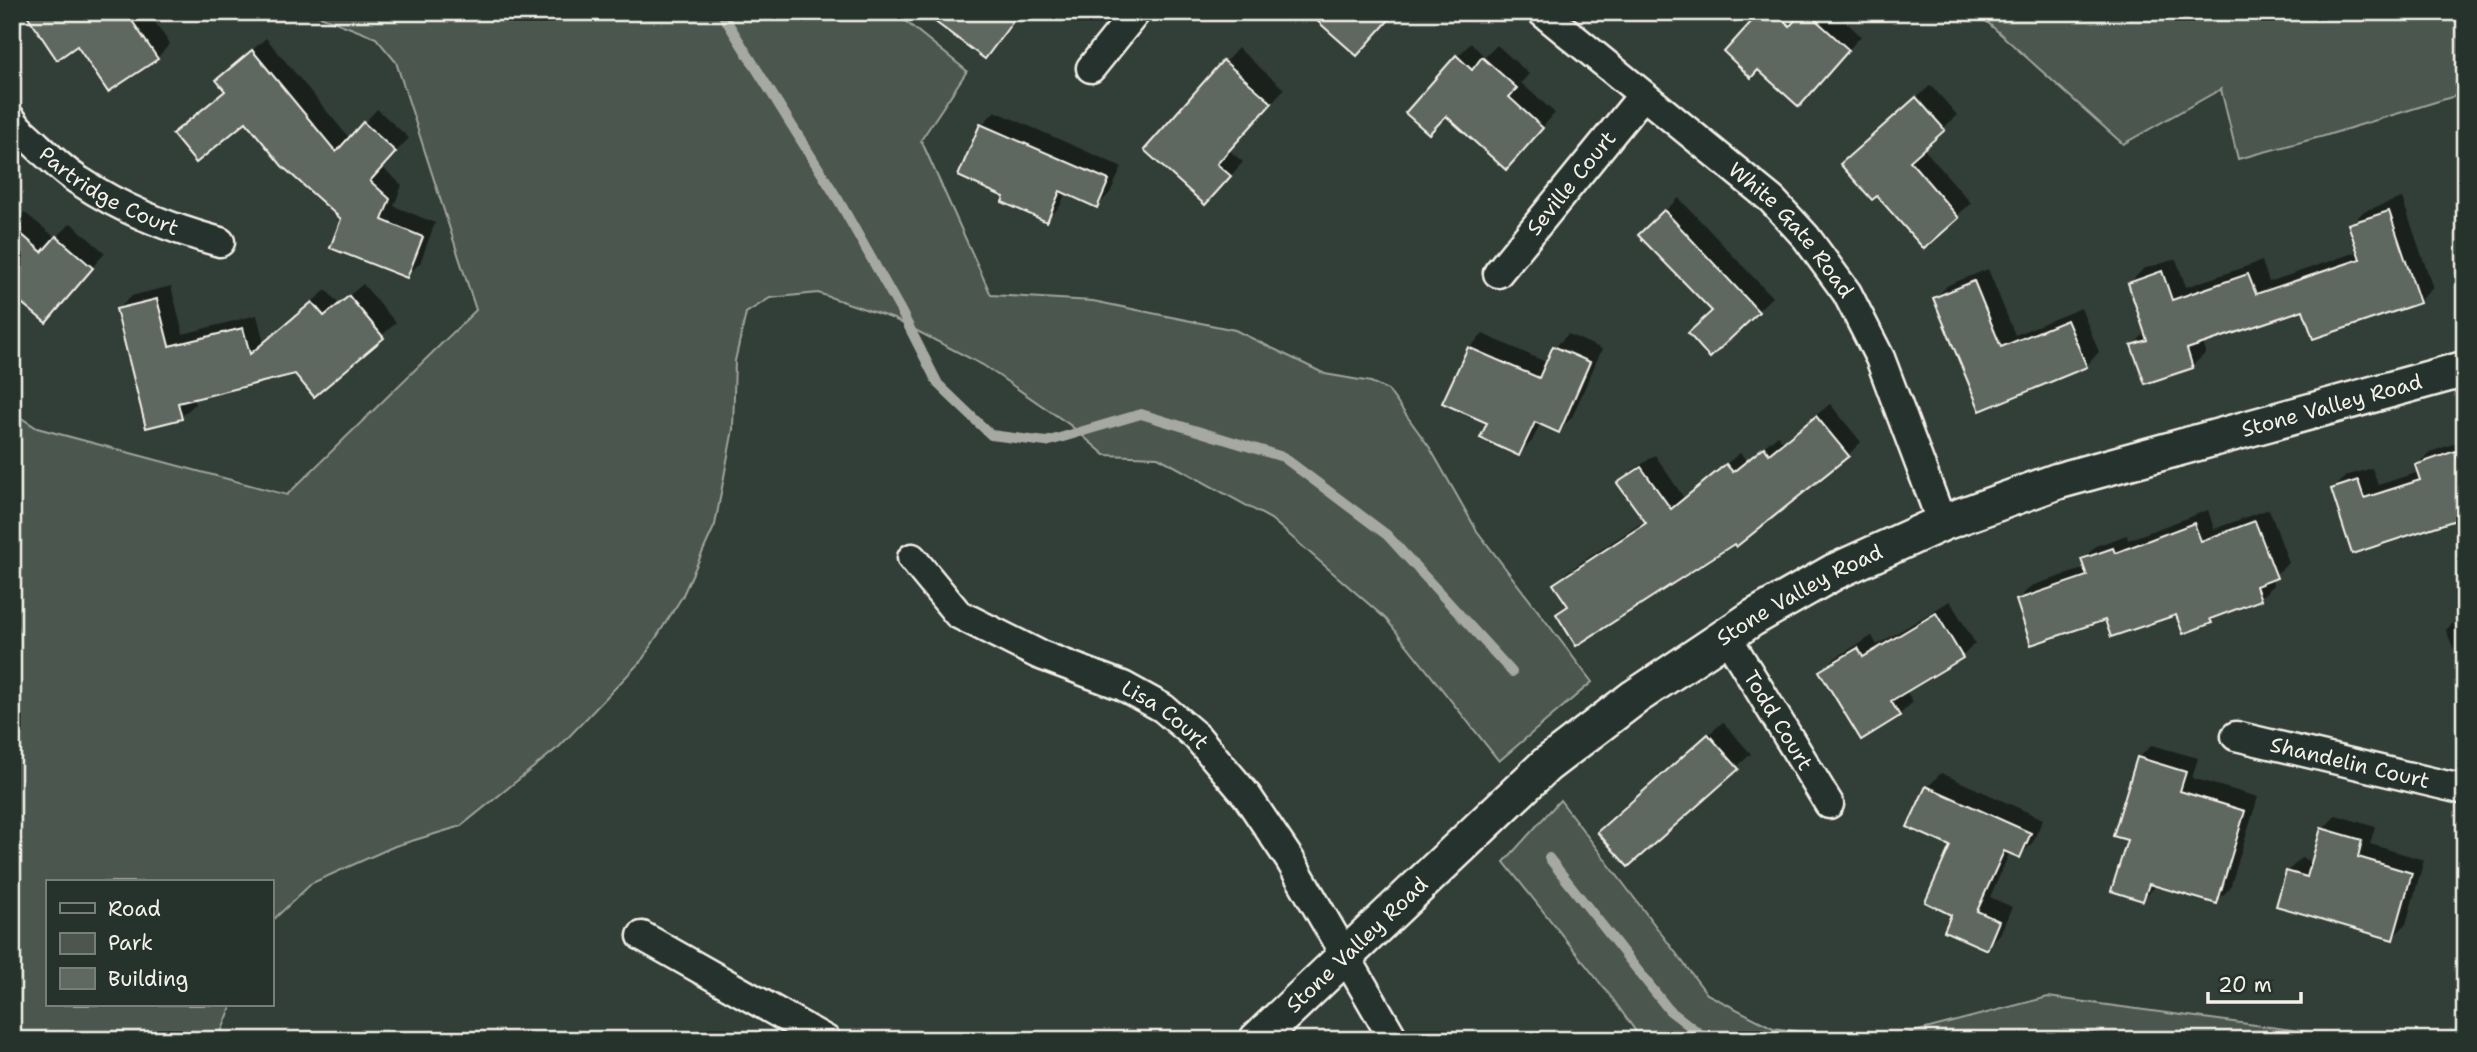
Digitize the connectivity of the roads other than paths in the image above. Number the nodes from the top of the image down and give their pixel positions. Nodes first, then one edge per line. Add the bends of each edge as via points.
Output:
1 (1136, 12) edge
2 (1542, 12) edge
3 (1091, 68) dead end
4 (1643, 95) junction
5 (12, 120) edge
6 (220, 242) dead end
7 (1498, 273) dead end
8 (2465, 369) edge
9 (1942, 523) junction
10 (912, 558) dead end
11 (1726, 635) junction
12 (2235, 736) dead end
13 (2465, 790) edge
14 (1829, 804) dead end
15 (642, 936) dead end
16 (1344, 956) junction
17 (826, 1040) edge
18 (1257, 1040) edge
19 (1394, 1040) edge

1 - 3 street
2 - 4 street, White Gate Road
4 - 7 street, Seville Court
4 - 9 street, White Gate Road via 1772,200 1847,293 1880,358
5 - 6 street, Partridge Court via 79,182 145,216
8 - 9 street, Stone Valley Road via 2058,481
9 - 11 street, Stone Valley Road via 1834,572
10 - 16 street, Lisa Court via 958,614 1038,654 1123,686 1164,708 1197,737 1247,796 1290,860
11 - 14 street, Todd Court
11 - 16 street, Stone Valley Road via 1546,765
12 - 13 street, Shandelin Court
15 - 17 street
16 - 18 street, Stone Valley Road
16 - 19 street, Lisa Court

